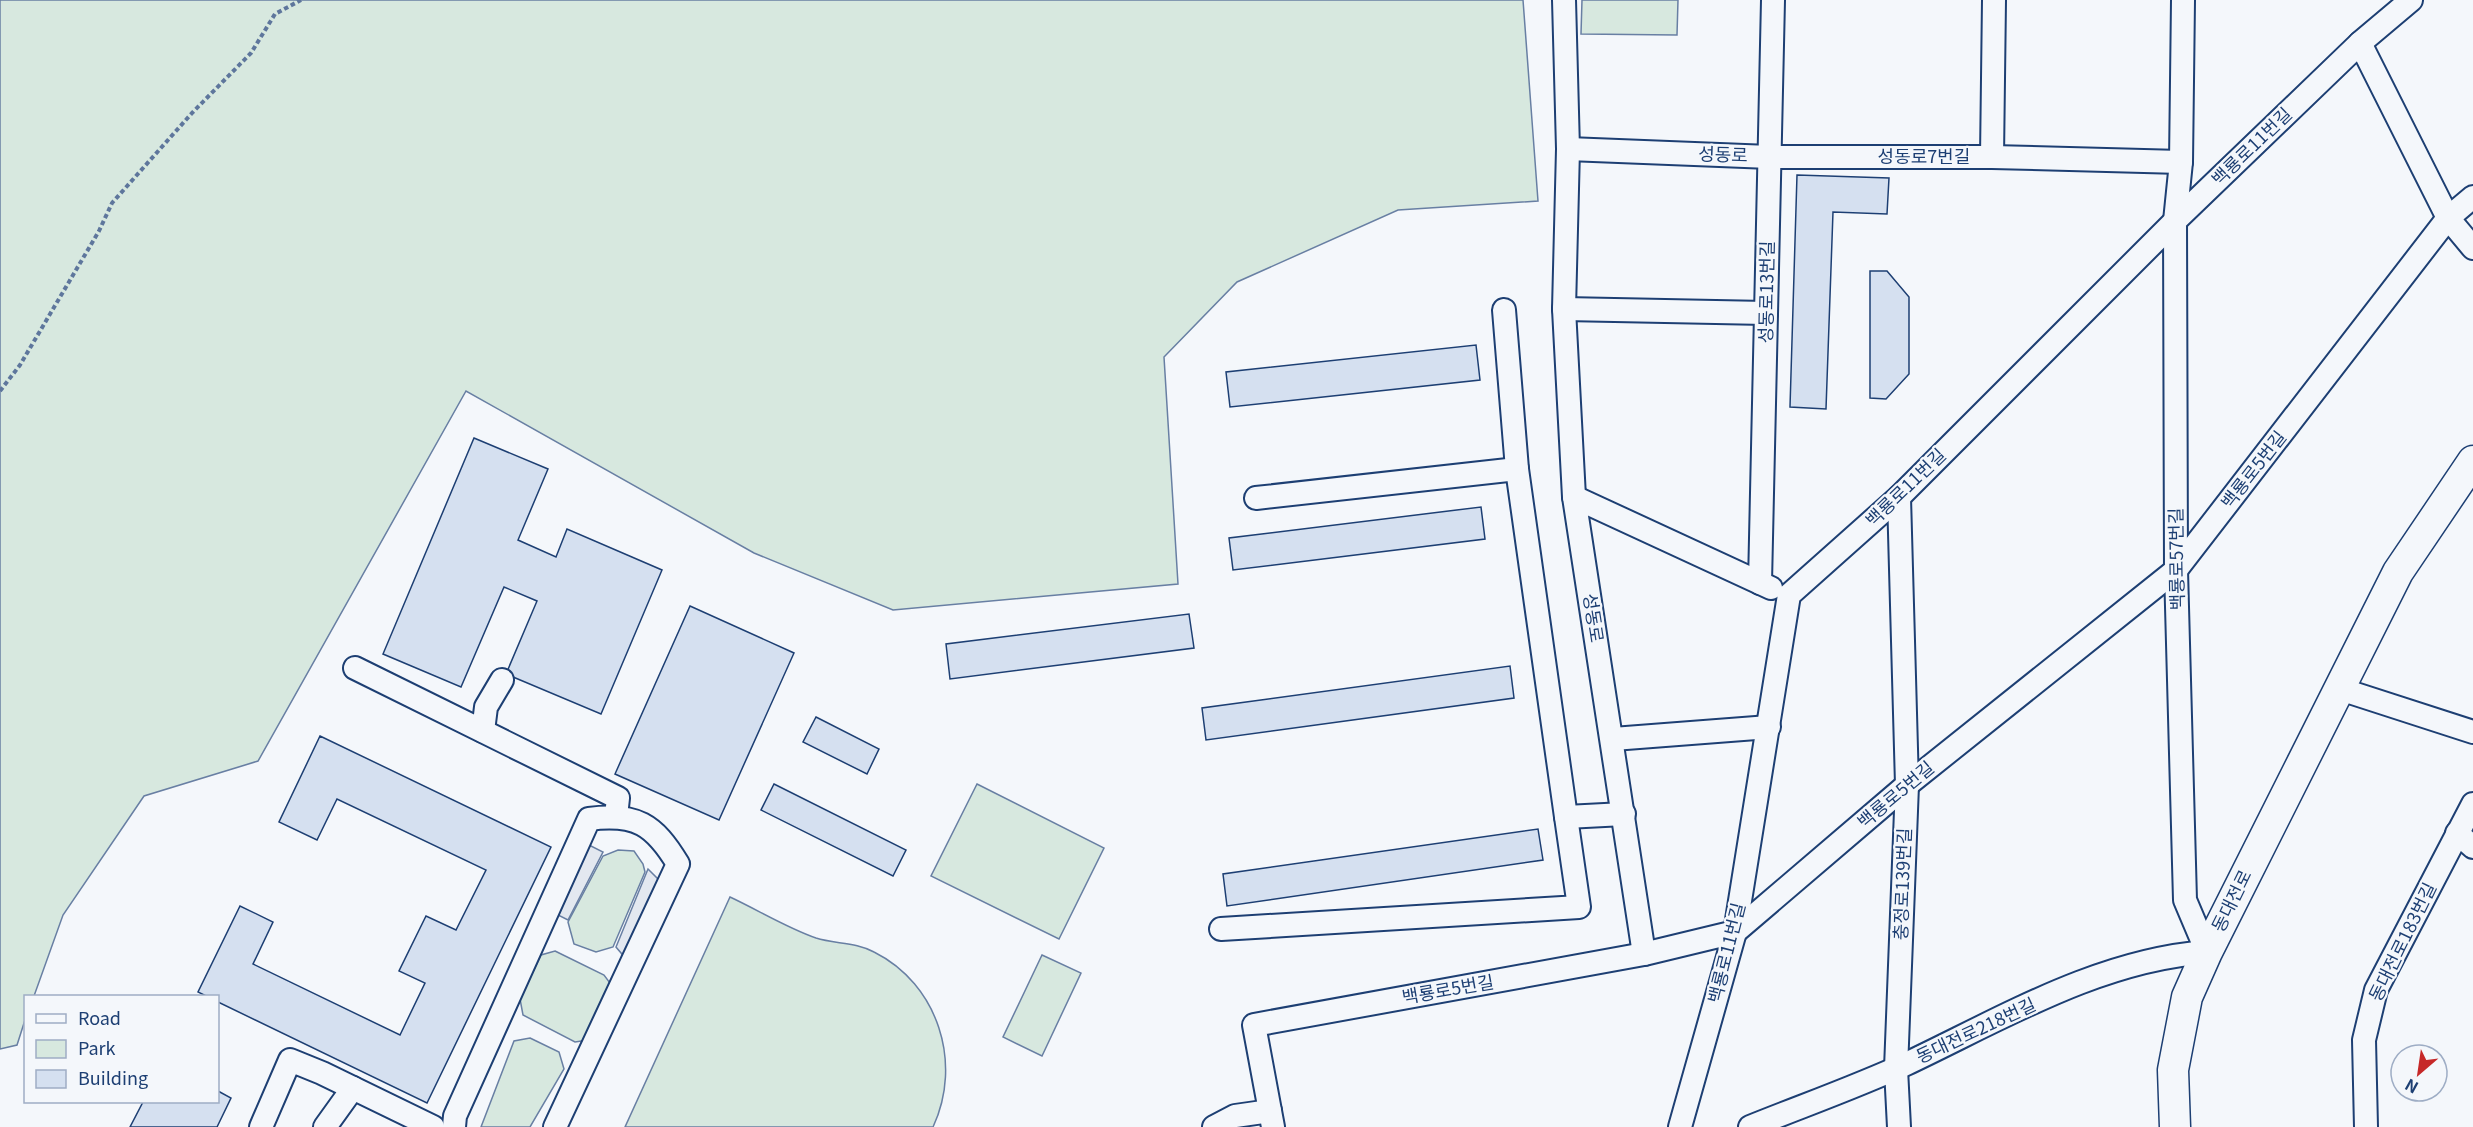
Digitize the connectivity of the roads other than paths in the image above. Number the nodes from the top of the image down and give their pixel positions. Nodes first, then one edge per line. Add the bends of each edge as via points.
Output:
1 (1564, 0) edge
2 (1773, 0) edge
3 (1994, 0) edge
4 (2183, 0) edge
5 (2411, 0) edge
6 (2360, 43) junction
7 (1568, 148) junction
8 (1770, 157) junction
9 (1992, 157) junction
10 (2181, 162) junction
11 (2473, 197) edge
12 (2448, 218) junction
13 (2175, 221) junction
14 (2473, 248) edge
15 (1564, 309) junction
16 (1504, 310) dead end
17 (1766, 313) junction
18 (2473, 461) edge
19 (1517, 469) junction
20 (1899, 496) junction
21 (1574, 497) junction
22 (1256, 498) dead end
23 (2176, 570) junction
24 (1760, 583) junction
25 (1789, 595) junction
26 (355, 668) dead end
27 (502, 680) dead end
28 (2337, 688) junction
29 (1769, 727) junction
30 (483, 731) junction
31 (2473, 732) edge
32 (1613, 739) junction
33 (1907, 785) junction
34 (2473, 804) edge
35 (1624, 814) junction
36 (616, 816) junction
37 (1566, 817) junction
38 (2465, 840) edge
39 (1221, 928) dead end
40 (1735, 932) junction
41 (2207, 952) junction
42 (1644, 954) junction
43 (1896, 1069) junction
44 (353, 1088) junction
45 (1272, 1119) edge
46 (261, 1127) edge
47 (325, 1127) edge
48 (433, 1127) edge
49 (454, 1127) edge
50 (555, 1127) edge
51 (1214, 1127) edge
52 (1680, 1127) edge
53 (1750, 1127) edge
54 (1899, 1127) edge
55 (2175, 1127) edge
56 (2366, 1127) edge

1 - 7 street, 성동로
2 - 8 street, 성동로13번길
3 - 9 street, 성동로7번길
4 - 10 street, 백룡로57번길
5 - 6 street, 백룡로11번길
6 - 12 street
6 - 13 street, 백룡로11번길
7 - 8 street, 성동로
7 - 15 street, 성동로
8 - 9 street, 성동로7번길
8 - 17 street, 성동로13번길
9 - 10 street
10 - 13 street, 백룡로57번길
11 - 12 street, 백룡로5번길
12 - 14 street
12 - 23 street, 백룡로5번길
13 - 20 street, 백룡로11번길
13 - 23 street, 백룡로57번길
15 - 17 street
15 - 21 street, 성동로
16 - 19 street
17 - 24 street, 성동로13번길
18 - 28 main road, 동대전로 via 2398,572
19 - 22 street
19 - 37 street
20 - 25 street, 백룡로11번길
20 - 33 street, 충정로139번길
21 - 24 street
21 - 32 street, 성동로
23 - 33 street, 백룡로5번길
23 - 41 street, 백룡로57번길 via 2185,900
24 - 25 street
25 - 29 street, 백룡로11번길
26 - 30 street
27 - 30 street via 486,707
28 - 31 street
28 - 41 main road, 동대전로
29 - 32 street
29 - 40 street, 백룡로11번길
30 - 36 street via 618,798
32 - 35 street, 성동로
33 - 40 street, 백룡로5번길
33 - 43 street, 충정로139번길
34 - 38 street, 동대전로183번길
35 - 37 street
35 - 42 street, 성동로
36 - 49 street via 589,819 455,1116
36 - 50 street via 645,825 664,841 678,864
37 - 39 street via 1578,907
38 - 56 street, 동대전로183번길 via 2376,990 2364,1040
40 - 42 street, 백룡로5번길
40 - 52 street, 백룡로11번길
41 - 43 street, 동대전로218번길 via 2171,954 2101,972
41 - 55 main road, 동대전로 via 2187,997 2173,1070
42 - 45 street, 백룡로5번길 via 1254,1025
43 - 53 street, 동대전로218번길
43 - 54 street, 충정로139번길
44 - 46 street via 290,1060
44 - 47 street
44 - 48 street
45 - 51 street via 1235,1116

